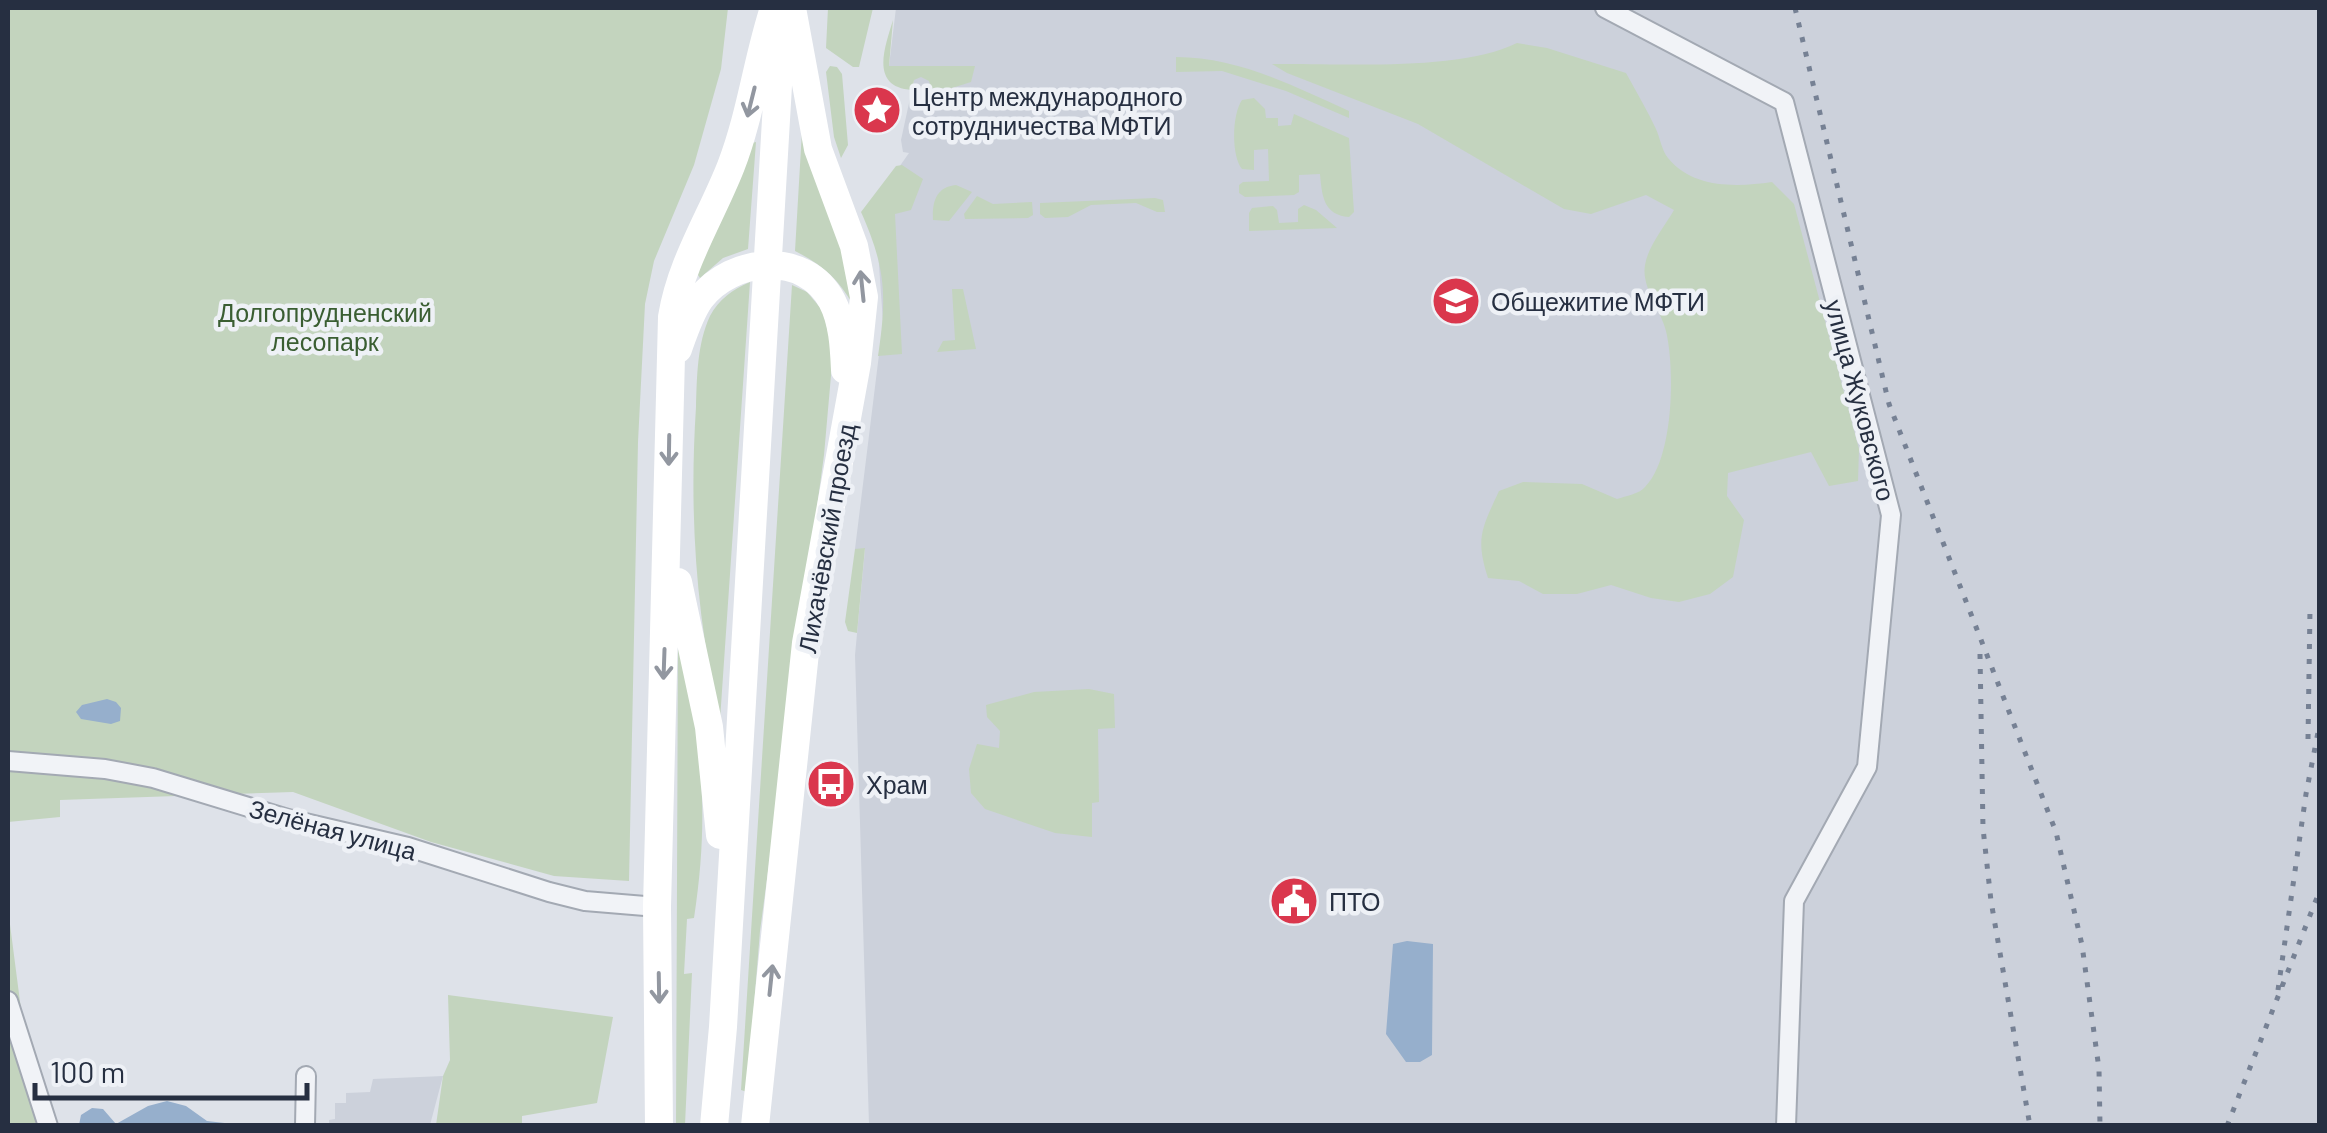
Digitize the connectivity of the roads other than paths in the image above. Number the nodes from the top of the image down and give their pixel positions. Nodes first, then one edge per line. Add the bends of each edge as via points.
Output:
1 (774, 8) edge
2 (782, 8) edge
3 (792, 8) edge
4 (1605, 8) edge
5 (768, 264) junction
6 (670, 368) junction
7 (847, 416) junction
8 (669, 531) junction
9 (8, 760) edge
10 (656, 906) junction
11 (729, 908) junction
12 (8, 1002) edge
13 (722, 1027) junction
14 (306, 1076) dead end
15 (48, 1126) edge
16 (304, 1126) edge
17 (659, 1126) edge
18 (714, 1126) edge
19 (722, 1126) edge
20 (757, 1126) edge
21 (1786, 1126) edge

1 -> 6 main road via 741,136 677,288
2 - 5 main road
7 -> 3 main road, Лихачёвский проезд via 862,331 861,270 818,149
4 - 21 street, улица Жуковского via 1784,102 1891,515 1868,767 1794,901
5 - 6 main road via 736,270 700,299
5 - 7 main road via 802,273 832,299 844,351
5 - 11 main road
6 -> 8 main road
20 -> 7 main road, Лихачёвский проезд via 806,643
8 -> 10 main road
8 - 11 main road via 709,727
9 - 10 street, Зелёная улица via 153,778 584,901
10 -> 17 main road
11 - 13 main road
12 - 15 street
13 - 18 main road
13 - 19 main road
14 - 16 street

